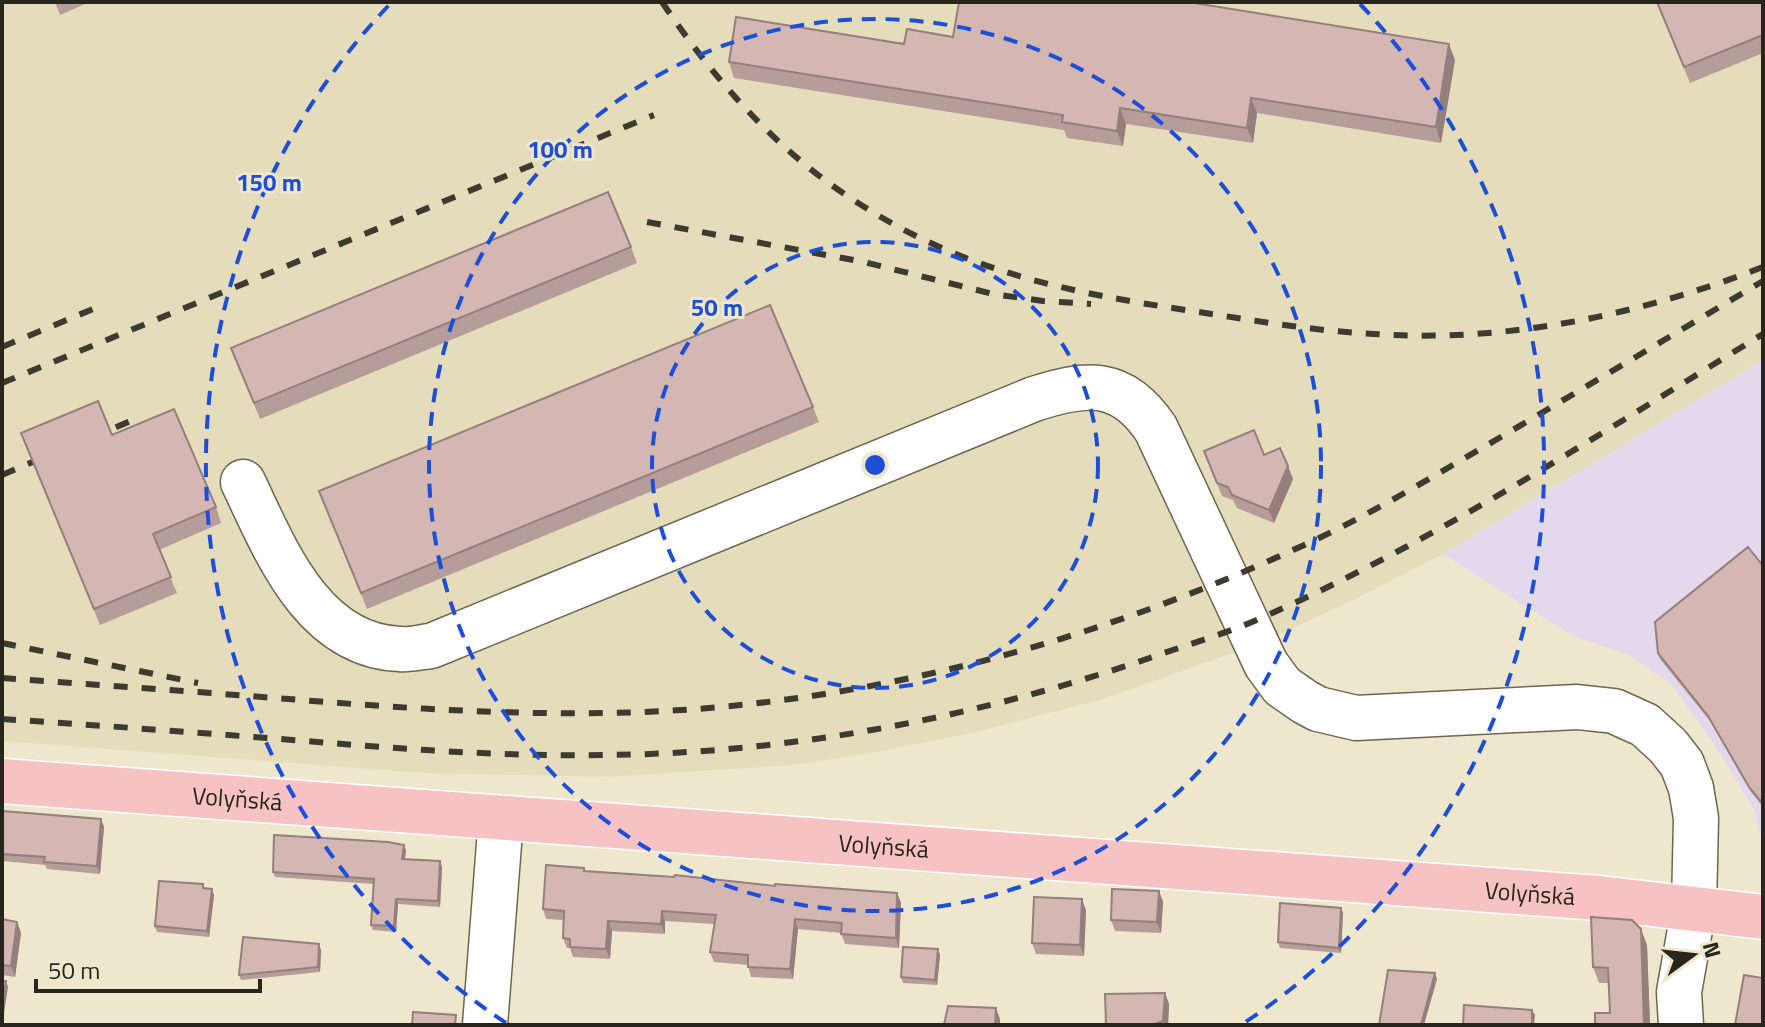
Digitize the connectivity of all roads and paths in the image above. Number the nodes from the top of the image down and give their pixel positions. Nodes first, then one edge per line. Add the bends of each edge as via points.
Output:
1 (243, 482) dead end
2 (2, 781) edge
3 (501, 818) junction
4 (1694, 907) junction
5 (1763, 917) edge
6 (485, 1025) edge
7 (1681, 1025) edge

1 - 4 street via 309,603 353,638 416,648 1034,399 1080,386 1107,389 1146,414 1156,429 1266,664 1282,686 1318,709 1356,718 1577,707 1614,711 1645,725 1682,764 1691,788 1696,818
2 - 3 main road, Volyňská
3 - 4 main road, Volyňská
3 - 6 street
4 - 5 main road, Volyňská
4 - 7 street via 1679,992

